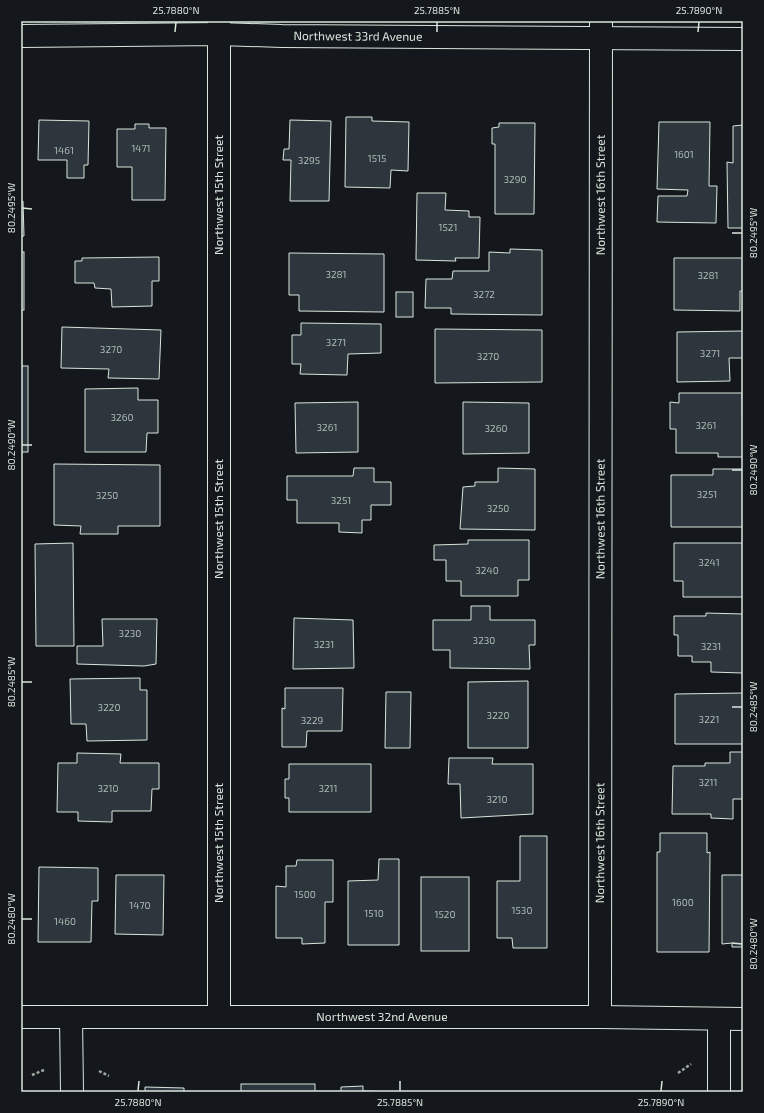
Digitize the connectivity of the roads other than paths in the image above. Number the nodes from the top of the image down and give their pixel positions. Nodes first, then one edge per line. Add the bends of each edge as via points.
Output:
1 (69, 28) edge
2 (219, 28) edge
3 (601, 30) edge
4 (21, 36) edge
5 (743, 39) edge
6 (219, 1016) junction
7 (21, 1017) edge
8 (71, 1017) junction
9 (600, 1017) junction
10 (719, 1019) junction
11 (743, 1019) edge
12 (72, 1092) edge
13 (719, 1092) edge

1 - 2 street, Northwest 33rd Avenue
1 - 4 street, Northwest 33rd Avenue
2 - 3 street, Northwest 33rd Avenue via 290,36
2 - 6 street, Northwest 15th Street
3 - 5 street, Northwest 33rd Avenue
3 - 9 street, Northwest 16th Street
6 - 8 street, Northwest 32nd Avenue
6 - 9 street, Northwest 32nd Avenue
7 - 8 street, Northwest 32nd Avenue
8 - 12 street
9 - 10 street, Northwest 32nd Avenue
10 - 11 street, Northwest 32nd Avenue
10 - 13 street

